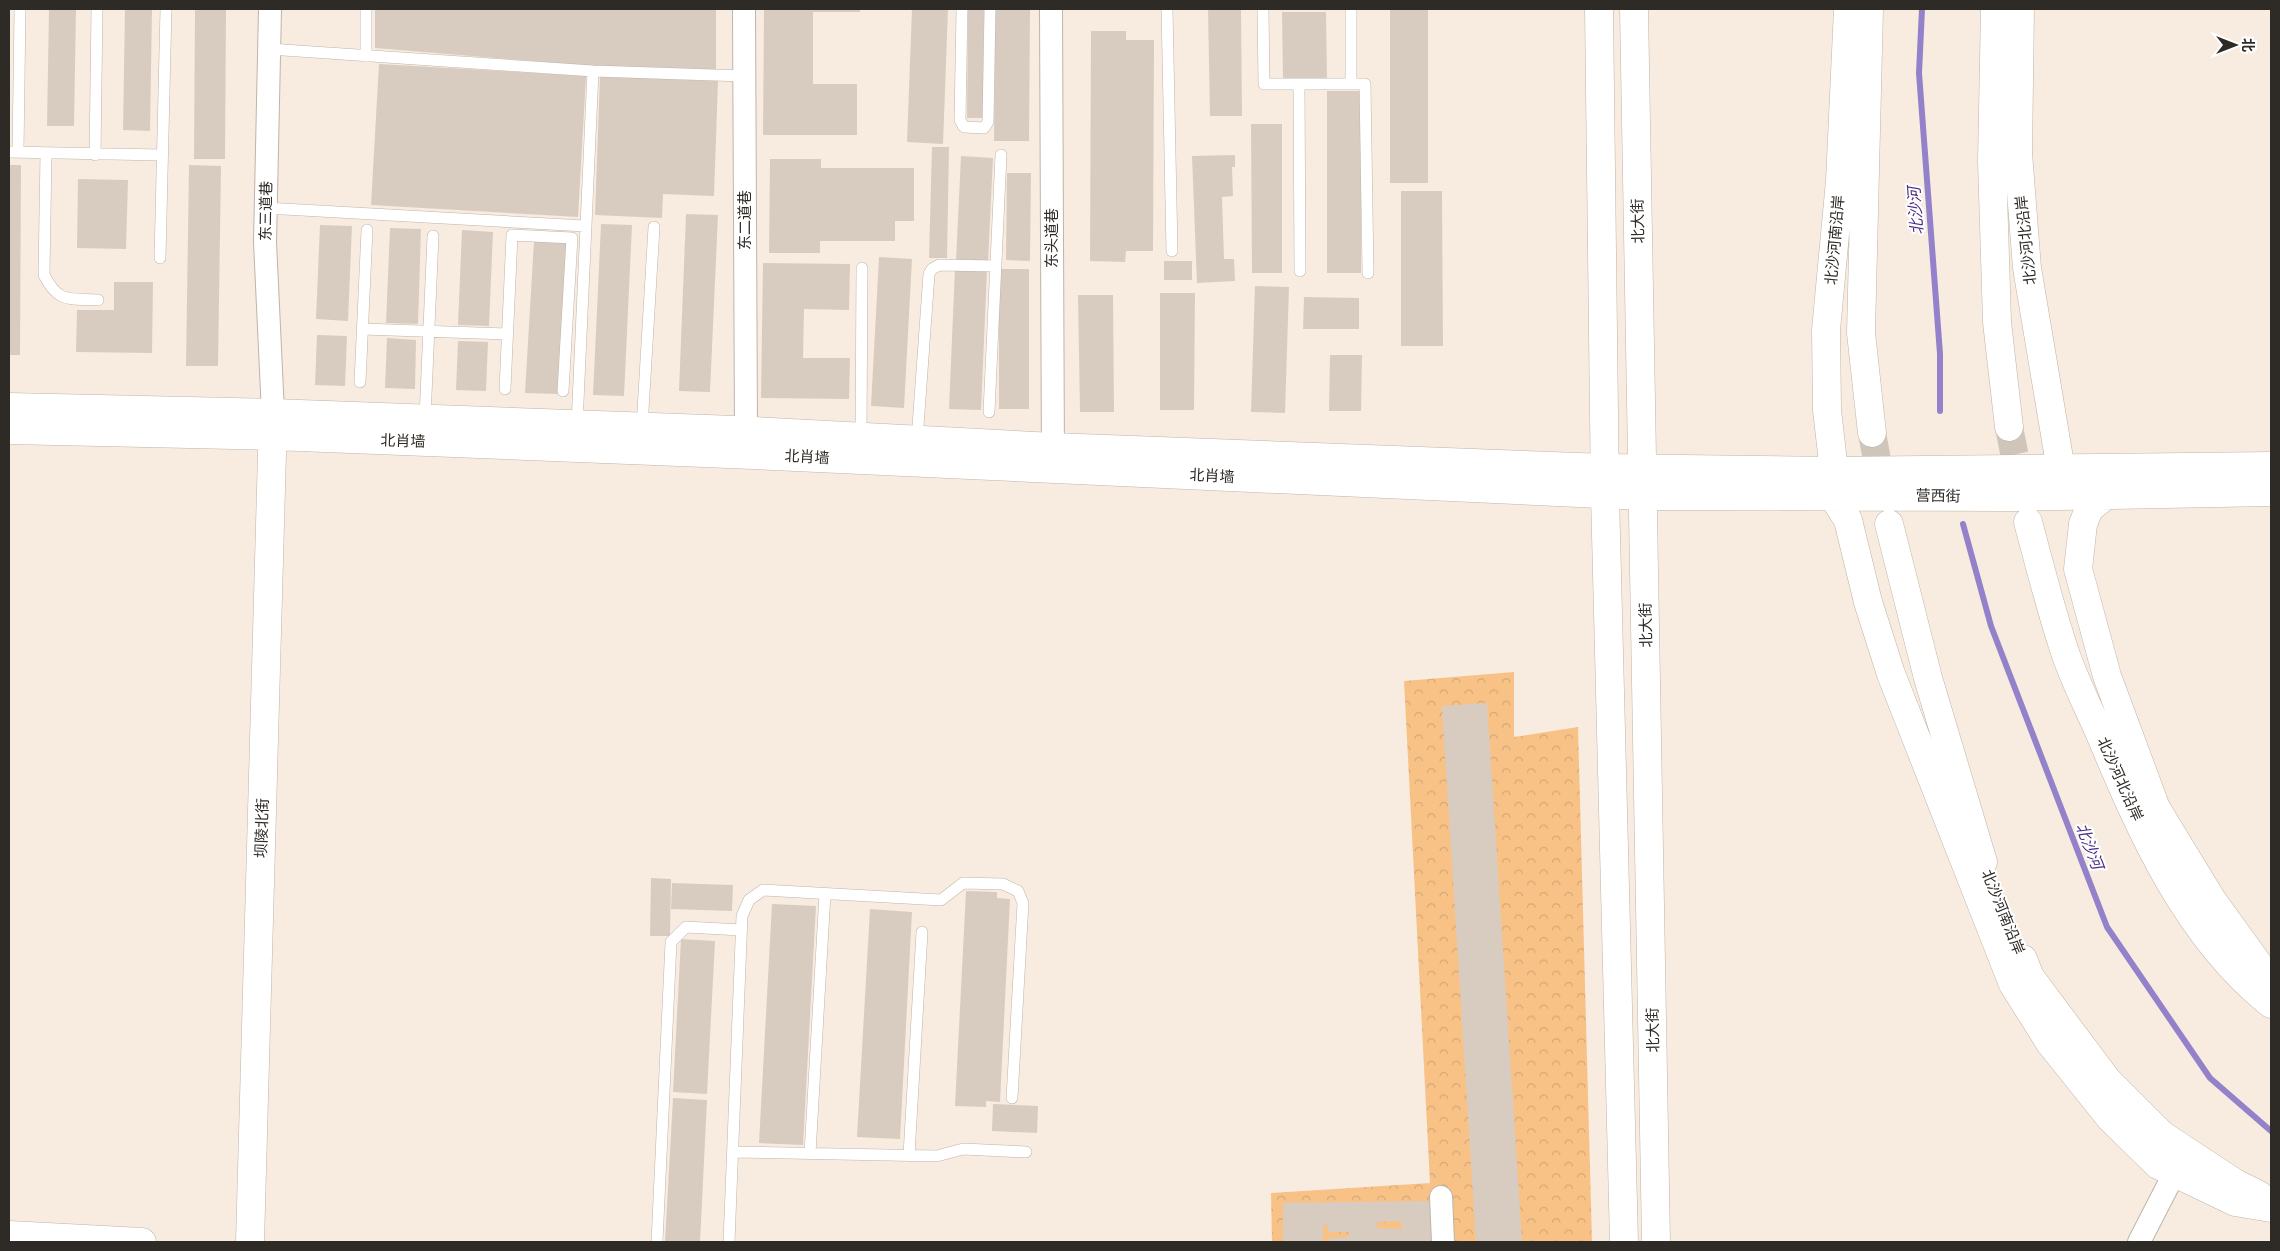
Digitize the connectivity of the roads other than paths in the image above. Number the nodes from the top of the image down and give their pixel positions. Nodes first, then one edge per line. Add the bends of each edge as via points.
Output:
1 (20, 9) edge
2 (96, 9) edge
3 (166, 9) edge
4 (270, 9) edge
5 (366, 9) edge
6 (733, 9) edge
7 (744, 9) edge
8 (962, 9) edge
9 (990, 9) edge
10 (1051, 9) edge
11 (1167, 9) edge
12 (1263, 9) edge
13 (1599, 9) edge
14 (1634, 9) edge
15 (1848, 9) edge
16 (1869, 9) edge
17 (1995, 9) edge
18 (2020, 9) edge
19 (1350, 11) dead end
20 (269, 49) junction
21 (366, 56) junction
22 (593, 71) junction
23 (738, 76) junction
24 (1299, 84) junction
25 (1351, 84) junction
26 (13, 152) edge
27 (46, 154) junction
28 (94, 154) junction
29 (162, 155) junction
30 (1001, 155) dead end
31 (266, 208) junction
32 (585, 226) junction
33 (654, 227) dead end
34 (367, 230) dead end
35 (433, 236) dead end
36 (1172, 251) dead end
37 (160, 258) dead end
38 (996, 266) junction
39 (862, 268) dead end
40 (1300, 271) dead end
41 (1368, 273) dead end
42 (98, 300) dead end
43 (362, 329) junction
44 (429, 331) junction
45 (507, 334) junction
46 (360, 382) dead end
47 (505, 388) dead end
48 (563, 392) dead end
49 (9, 407) edge
50 (988, 412) dead end
51 (425, 418) junction
52 (273, 424) junction
53 (577, 424) junction
54 (642, 427) junction
55 (2009, 427) tunnel mouth
56 (9, 430) edge
57 (741, 430) junction
58 (1872, 433) tunnel mouth
59 (861, 437) junction
60 (917, 440) junction
61 (1053, 458) junction
62 (2271, 466) edge
63 (1606, 468) junction
64 (1643, 469) junction
65 (2061, 470) junction
66 (1833, 483) junction
67 (2006, 483) junction
68 (2271, 492) edge
69 (1605, 495) junction
70 (1644, 496) junction
71 (2105, 496) junction
72 (2028, 522) tunnel mouth
73 (1889, 524) dead end
74 (825, 894) junction
75 (741, 930) junction
76 (922, 932) dead end
77 (2271, 974) edge
78 (2271, 1004) edge
79 (1012, 1098) dead end
80 (733, 1152) junction
81 (1026, 1152) dead end
82 (810, 1154) junction
83 (909, 1155) junction
84 (2174, 1174) junction
85 (1441, 1197) dead end
86 (2271, 1202) edge
87 (2271, 1208) edge
88 (9, 1235) edge
89 (142, 1242) edge
90 (250, 1242) edge
91 (657, 1242) edge
92 (729, 1242) edge
93 (1443, 1242) edge
94 (1624, 1242) edge
95 (1656, 1242) edge
96 (2139, 1242) edge

1 - 26 lane
2 - 28 lane
3 - 29 lane
4 - 20 street, 东三道巷
5 - 21 lane
6 - 23 street, 东二道巷
7 - 23 street, 东二道巷
8 - 9 lane via 960,120 964,127 984,128 988,122
10 - 61 street, 东头道巷
11 - 36 lane
12 - 24 lane via 1264,84
13 - 63 street
14 - 64 street, 北大街
15 - 66 street, 北沙河南沿岸 via 1840,181 1826,330
16 - 58 street, 北沙河南沿岸 via 1861,333
17 - 55 street, 北沙河北沿岸 via 1992,161 1997,322
18 - 65 street, 北沙河北沿岸 via 2018,153 2027,268
19 - 25 lane
20 - 21 lane
20 - 31 street, 东三道巷
21 - 22 lane
22 - 23 lane
22 - 32 lane
23 - 57 street, 东二道巷
24 - 25 lane
24 - 40 lane
25 - 41 lane via 1365,84
26 - 27 lane
27 - 28 lane
27 - 42 lane via 44,275 52,291 65,298
28 - 29 lane
29 - 37 lane
30 - 38 lane
31 - 32 lane
31 - 52 street, 东三道巷
32 - 53 lane
33 - 54 lane
34 - 43 lane
35 - 44 lane
38 - 50 lane
38 - 60 lane via 939,265 929,274
39 - 59 lane
43 - 44 lane
43 - 46 lane
44 - 45 lane
44 - 51 lane
45 - 47 lane
45 - 48 lane via 512,235 572,238
49 - 52 street
51 - 52 street
51 - 53 street
52 - 56 street, 北肖墙
52 - 61 street, 北肖墙
52 - 90 street, 坝陵北街
53 - 54 street
54 - 57 street
57 - 59 street
59 - 60 street
60 - 61 street
61 - 63 street, 营西街
61 - 69 street, 北肖墙
62 - 65 street, 营西街
63 - 64 street, 营西街
63 - 69 street
64 - 66 street, 营西街
64 - 70 street, 北大街
65 - 67 street, 营西街
66 - 67 street, 营西街
66 - 70 street, 营西街
66 - 84 street via 1848,520 1868,602 1891,674 2014,984 2050,1043 2110,1118 2158,1165
67 - 71 street, 营西街
68 - 71 street, 营西街
69 - 70 street, 营西街
69 - 94 street
70 - 95 street, 北大街
71 - 77 street via 2089,510 2083,524 2078,569 2107,676 2156,808 2212,900 2259,965
72 - 78 street, 北沙河北沿岸 via 2062,645 2153,853 2187,911 2225,960
73 - 86 street, 北沙河南沿岸 via 1928,678 1984,867 2030,978 2107,1080 2162,1135 2235,1183
74 - 75 lane via 763,890 749,900 742,916
74 - 79 lane via 941,900 964,883 1003,884 1018,891 1023,903
74 - 82 lane
75 - 80 lane
75 - 91 lane via 686,927 671,942
76 - 83 lane
80 - 82 lane
80 - 92 lane
81 - 83 lane via 963,1149 937,1156
82 - 83 lane
84 - 87 street via 2235,1202
84 - 96 street
85 - 93 street
88 - 89 street

